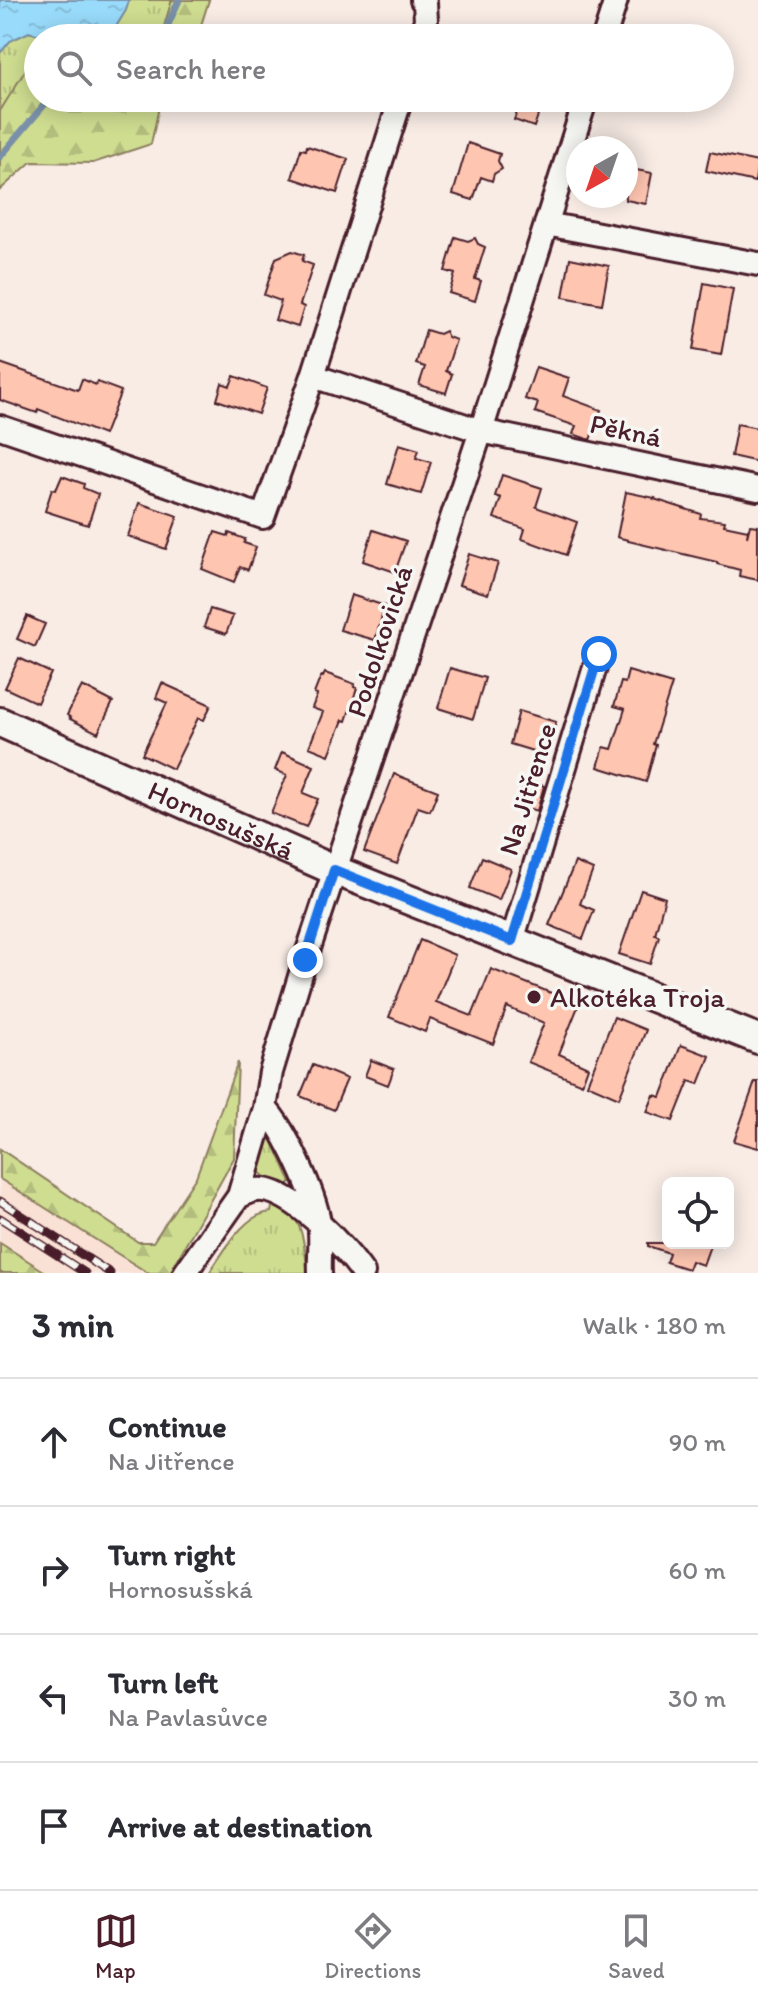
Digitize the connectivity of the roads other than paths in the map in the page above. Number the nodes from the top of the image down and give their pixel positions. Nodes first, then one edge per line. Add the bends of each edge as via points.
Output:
1 (422, 0) edge
2 (616, 0) edge
3 (425, 24) edge
4 (608, 24) edge
5 (397, 112) edge
6 (582, 112) edge
7 (546, 224) junction
8 (758, 264) edge
9 (313, 376) junction
10 (0, 427) edge
11 (481, 431) junction
12 (758, 489) edge
13 (599, 654) dead end
14 (0, 722) edge
15 (334, 870) junction
16 (512, 941) junction
17 (758, 1039) edge
18 (265, 1108) junction
19 (239, 1196) junction
20 (319, 1223) junction
21 (185, 1273) edge
22 (320, 1273) edge
23 (363, 1273) edge

1 - 3 street
2 - 4 street
5 - 9 street
6 - 7 street, Podolkovická
7 - 8 street
7 - 11 street, Podolkovická
9 - 10 street via 263,517
9 - 11 street
11 - 12 street, Pěkná
11 - 15 street, Podolkovická
13 - 16 street, Na Jitřence
14 - 15 street, Hornosušská
15 - 16 street, Hornosušská
15 - 18 street, Podolkovická via 271,1072
16 - 17 street, Hornosušská
18 - 19 street, Podolkovická
18 - 20 street via 304,1176
19 - 20 street via 259,1189 284,1197
19 - 21 street, Podolkovická
20 - 22 street
20 - 23 street

